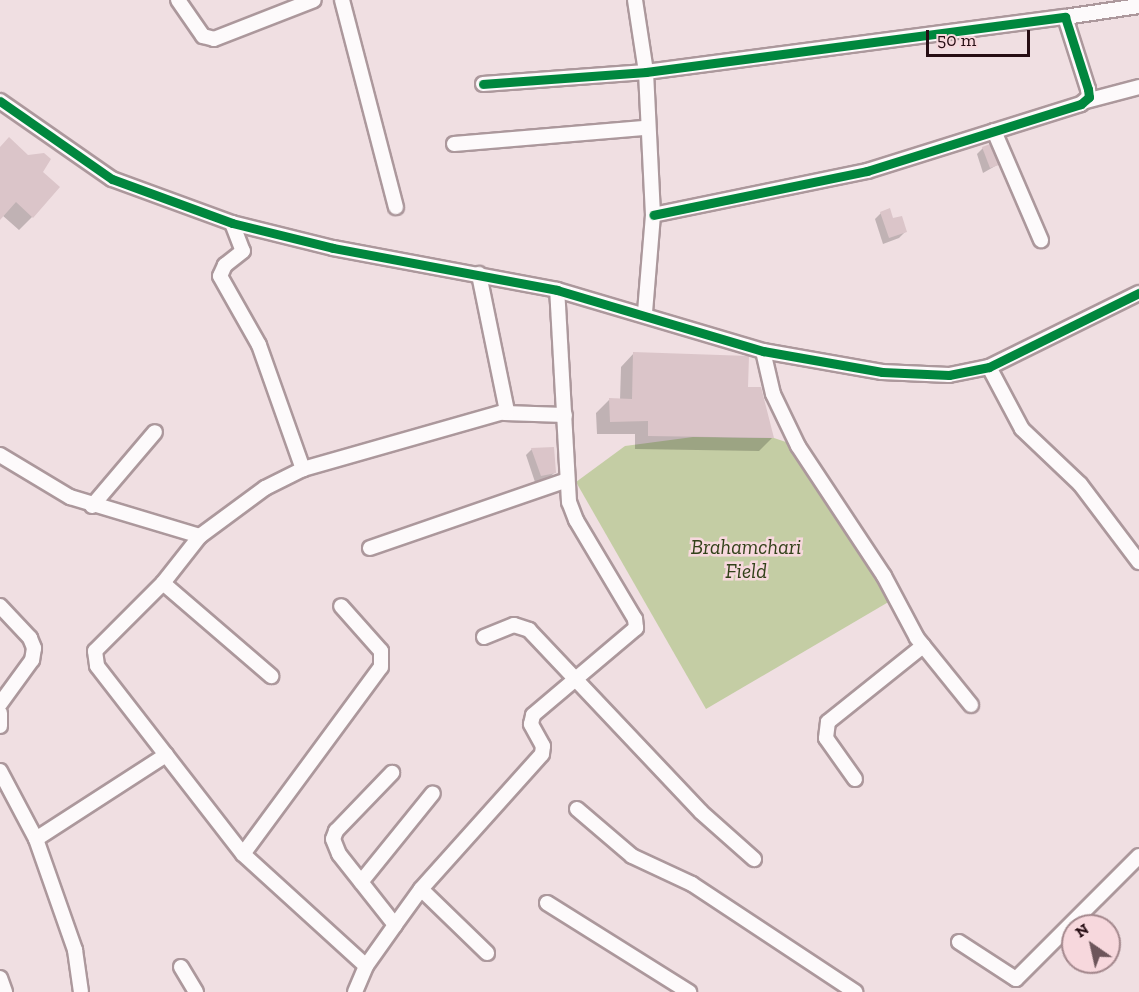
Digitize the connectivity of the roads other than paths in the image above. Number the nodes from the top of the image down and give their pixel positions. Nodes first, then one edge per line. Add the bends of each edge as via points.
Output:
1 (178, 0) edge
2 (314, 0) edge
3 (342, 0) edge
4 (635, 0) edge
5 (1139, 6) edge
6 (1065, 17) junction
7 (646, 72) junction
8 (483, 84) dead end
9 (1139, 87) edge
10 (0, 100) edge
11 (1086, 101) junction
12 (646, 128) junction
13 (994, 131) junction
14 (454, 144) dead end
15 (396, 207) dead end
16 (653, 214) junction
17 (232, 223) junction
18 (1041, 240) dead end
19 (479, 274) junction
20 (557, 290) junction
21 (1139, 293) edge
22 (645, 313) junction
23 (764, 351) junction
24 (989, 367) junction
25 (504, 413) junction
26 (565, 415) junction
27 (155, 432) dead end
28 (0, 455) edge
29 (303, 469) junction
30 (565, 482) junction
31 (92, 506) junction
32 (200, 536) junction
33 (370, 548) dead end
34 (1139, 562) edge
35 (163, 584) junction
36 (0, 606) edge
37 (341, 606) dead end
38 (484, 636) dead end
39 (923, 646) junction
40 (271, 676) dead end
41 (574, 678) junction
42 (0, 704) edge
43 (971, 705) dead end
44 (0, 713) edge
45 (0, 726) edge
46 (166, 754) junction
47 (0, 771) edge
48 (392, 773) dead end
49 (855, 779) dead end
50 (433, 793) dead end
51 (577, 809) dead end
52 (36, 839) junction
53 (243, 854) junction
54 (1139, 856) edge
55 (754, 859) dead end
56 (361, 882) junction
57 (422, 889) junction
58 (547, 903) dead end
59 (394, 926) junction
60 (959, 942) dead end
61 (487, 953) dead end
62 (366, 966) junction
63 (181, 967) dead end
64 (0, 978) edge
65 (5, 992) edge
66 (81, 992) edge
67 (196, 992) edge
68 (355, 992) edge
69 (689, 992) edge
70 (855, 992) edge

1 - 2 street via 203,36 214,39
3 - 15 street
4 - 7 street
5 - 6 street
6 - 7 street
6 - 11 street via 1088,89
7 - 8 street
7 - 12 street
9 - 11 street
10 - 17 street via 112,179
11 - 13 street
12 - 14 street
12 - 16 street
13 - 16 street via 867,171
13 - 18 street
16 - 22 street
17 - 19 street via 333,248
17 - 29 street via 243,251 225,265 220,276 260,345
19 - 20 street
19 - 25 street via 508,401
20 - 22 street
20 - 26 street
21 - 24 street
22 - 23 street
23 - 24 street via 882,372 922,375
23 - 39 street via 773,394 798,446 884,576
24 - 34 street via 1022,429 1080,484
25 - 26 street
25 - 29 street
26 - 30 street
27 - 31 street
28 - 31 street via 50,487
29 - 32 street via 264,488
30 - 33 street
30 - 41 street via 576,520 637,623 626,640
31 - 32 street
32 - 35 street
35 - 40 street
35 - 46 street via 95,651 94,660
36 - 42 street via 30,638 34,648 32,660
37 - 53 street via 381,651 381,667
38 - 41 street via 514,625 522,626
39 - 43 street
39 - 49 street via 828,722 826,738
41 - 55 street via 701,812
41 - 57 street via 531,719 543,746 542,754
44 - 45 street
46 - 52 street
46 - 53 street
47 - 52 street
48 - 56 street via 336,831 333,839
50 - 56 street
51 - 70 street via 632,856 692,884
52 - 66 street via 75,950
53 - 62 street
54 - 60 street via 1016,979
56 - 59 street
57 - 59 street
57 - 61 street
58 - 69 street
59 - 62 street
62 - 68 street
63 - 67 street
64 - 65 street

